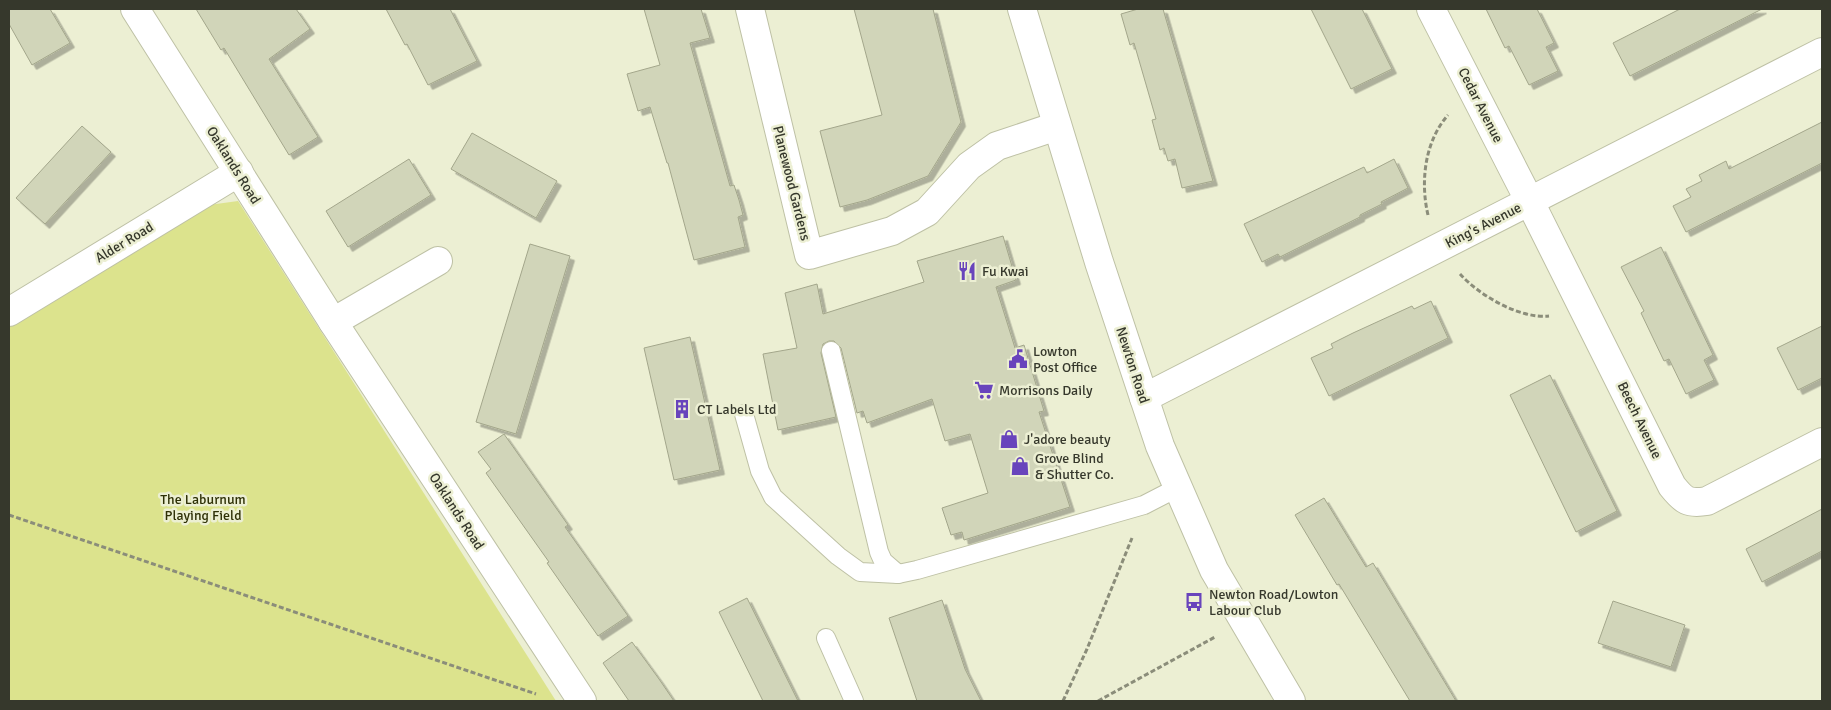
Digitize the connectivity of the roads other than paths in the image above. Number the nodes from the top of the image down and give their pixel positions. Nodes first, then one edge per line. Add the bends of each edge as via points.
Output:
1 (135, 9) edge
2 (750, 9) edge
3 (1022, 9) edge
4 (1431, 9) edge
5 (1822, 52) edge
6 (1057, 126) junction
7 (239, 172) junction
8 (1530, 202) junction
9 (438, 261) dead end
10 (9, 312) edge
11 (333, 322) junction
12 (831, 351) dead end
13 (1144, 398) junction
14 (744, 414) dead end
15 (1822, 442) edge
16 (1177, 488) junction
17 (898, 574) junction
18 (826, 638) dead end
19 (582, 701) edge
20 (854, 701) edge
21 (1291, 701) edge

1 - 7 street, Oaklands Road
2 - 6 street, Planewood Gardens via 809,255 892,232 927,212 969,166 997,146
3 - 6 street, Newton Road
4 - 8 street, Cedar Avenue
5 - 8 street, King's Avenue
6 - 13 street, Newton Road
7 - 10 street, Alder Road
7 - 11 street, Oaklands Road
8 - 13 street, King's Avenue
8 - 15 street, Beech Avenue via 1672,486 1681,498 1693,503 1707,501
9 - 11 street
11 - 19 street, Oaklands Road
12 - 17 lane via 879,552 883,561
13 - 16 street, Newton Road
14 - 17 lane via 760,471 773,497 860,572
16 - 17 lane via 1144,505
16 - 21 street, Newton Road via 1214,570
18 - 20 lane

